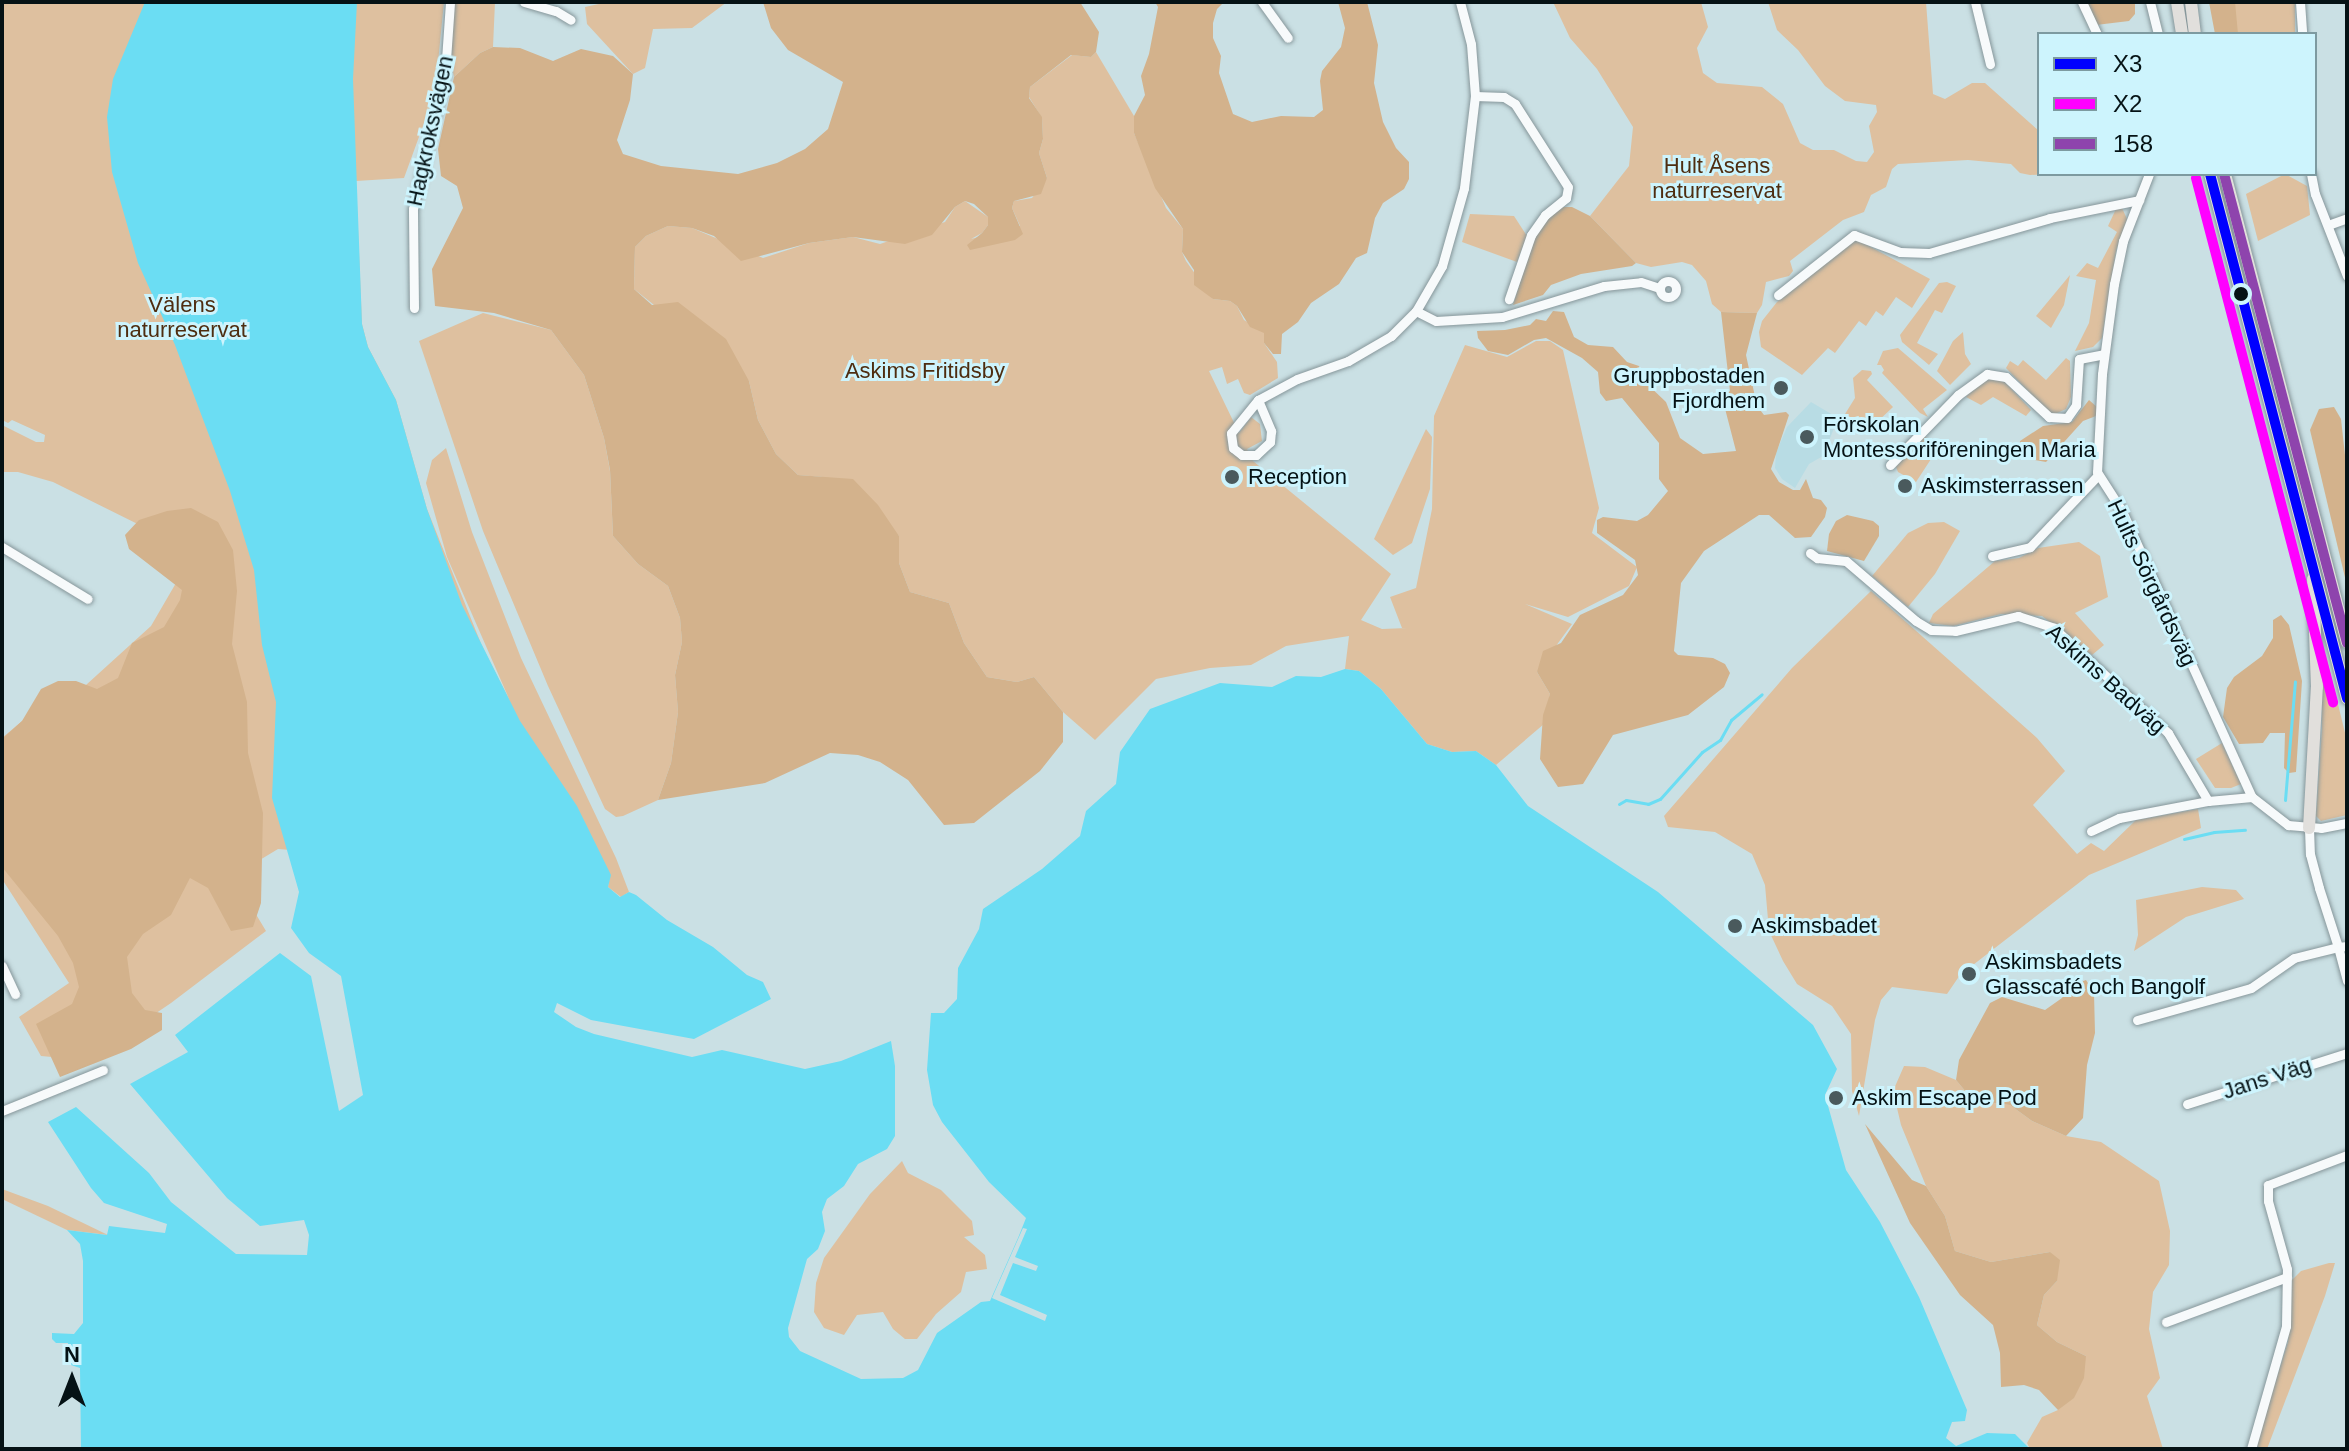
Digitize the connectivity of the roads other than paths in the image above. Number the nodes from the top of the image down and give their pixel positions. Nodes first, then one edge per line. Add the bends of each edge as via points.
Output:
1 (450, 2) edge
2 (524, 2) edge
3 (1262, 2) edge
4 (1460, 2) edge
5 (1975, 2) edge
6 (2082, 2) edge
7 (2150, 2) edge
8 (2177, 2) edge
9 (2191, 2) edge
10 (2300, 2) edge
11 (571, 20) dead end
12 (2096, 32) edge
13 (2158, 32) edge
14 (2182, 32) edge
15 (2195, 32) edge
16 (2302, 32) edge
17 (1288, 38) dead end
18 (1990, 64) dead end
19 (1475, 96) junction
20 (2148, 176) edge
21 (2211, 176) edge
22 (2226, 176) edge
23 (2312, 176) edge
24 (2139, 200) junction
25 (2347, 218) edge
26 (2328, 225) junction
27 (2347, 276) edge
28 (1660, 288) dead end
29 (1778, 295) dead end
30 (1509, 299) dead end
31 (414, 308) dead end
32 (1416, 311) junction
33 (2104, 354) junction
34 (1258, 400) junction
35 (1890, 465) dead end
36 (2098, 475) junction
37 (2, 547) edge
38 (1810, 553) dead end
39 (1992, 556) dead end
40 (2313, 568) junction
41 (88, 599) dead end
42 (2347, 642) edge
43 (2347, 698) edge
44 (2252, 797) junction
45 (2208, 801) junction
46 (2347, 823) edge
47 (2309, 828) junction
48 (2091, 831) dead end
49 (2343, 946) edge
50 (2, 966) edge
51 (2347, 981) edge
52 (15, 994) dead end
53 (2137, 1020) dead end
54 (2347, 1053) edge
55 (103, 1070) dead end
56 (2187, 1104) dead end
57 (2, 1111) edge
58 (2347, 1155) edge
59 (2287, 1277) junction
60 (2166, 1322) dead end
61 (2251, 1449) edge

1 - 31 street, Hagkroksvägen via 445,74 413,209
2 - 11 street
3 - 17 street
4 - 19 street via 1471,44
5 - 18 street
6 - 12 street
7 - 13 street
8 - 14 main road
9 - 15 main road
10 - 16 street
19 - 30 street via 1504,97 1515,104 1568,187 1566,198 1531,235
19 - 32 street via 1453,233 1442,266
20 - 24 street, Hults Sörgårdsväg
21 - 40 main road
22 - 42 main road
23 - 26 street
24 - 29 street via 2050,218 1929,253 1900,252 1854,235
24 - 33 street, Hults Sörgårdsväg via 2120,254
25 - 26 street
26 - 27 street
28 - 32 street via 1641,282 1604,286 1502,317 1436,321
32 - 34 street via 1371,349
33 - 35 street via 2079,359 2076,405 2067,418 2049,417 2006,377 1987,374 1958,395
33 - 36 street, Hults Sörgårdsväg
34 - 34 street via 1231,433 1233,448 1242,455 1256,455 1270,442
36 - 39 street via 2030,547
36 - 44 street, Hults Sörgårdsväg via 2122,511
37 - 41 street
38 - 45 street, Askims Badväg via 1846,561 1931,630 1955,631 2018,616 2054,628 2168,733
40 - 43 main road
40 - 47 main road via 2317,687
44 - 45 street
44 - 47 street via 2275,818
45 - 48 street via 2119,818
46 - 47 street
47 - 49 street via 2313,868
49 - 51 street
49 - 53 street via 2294,958 2251,988
50 - 52 street
54 - 56 street, Jans Väg
55 - 57 street
58 - 59 street via 2268,1185
59 - 60 street
59 - 61 street via 2283,1340

